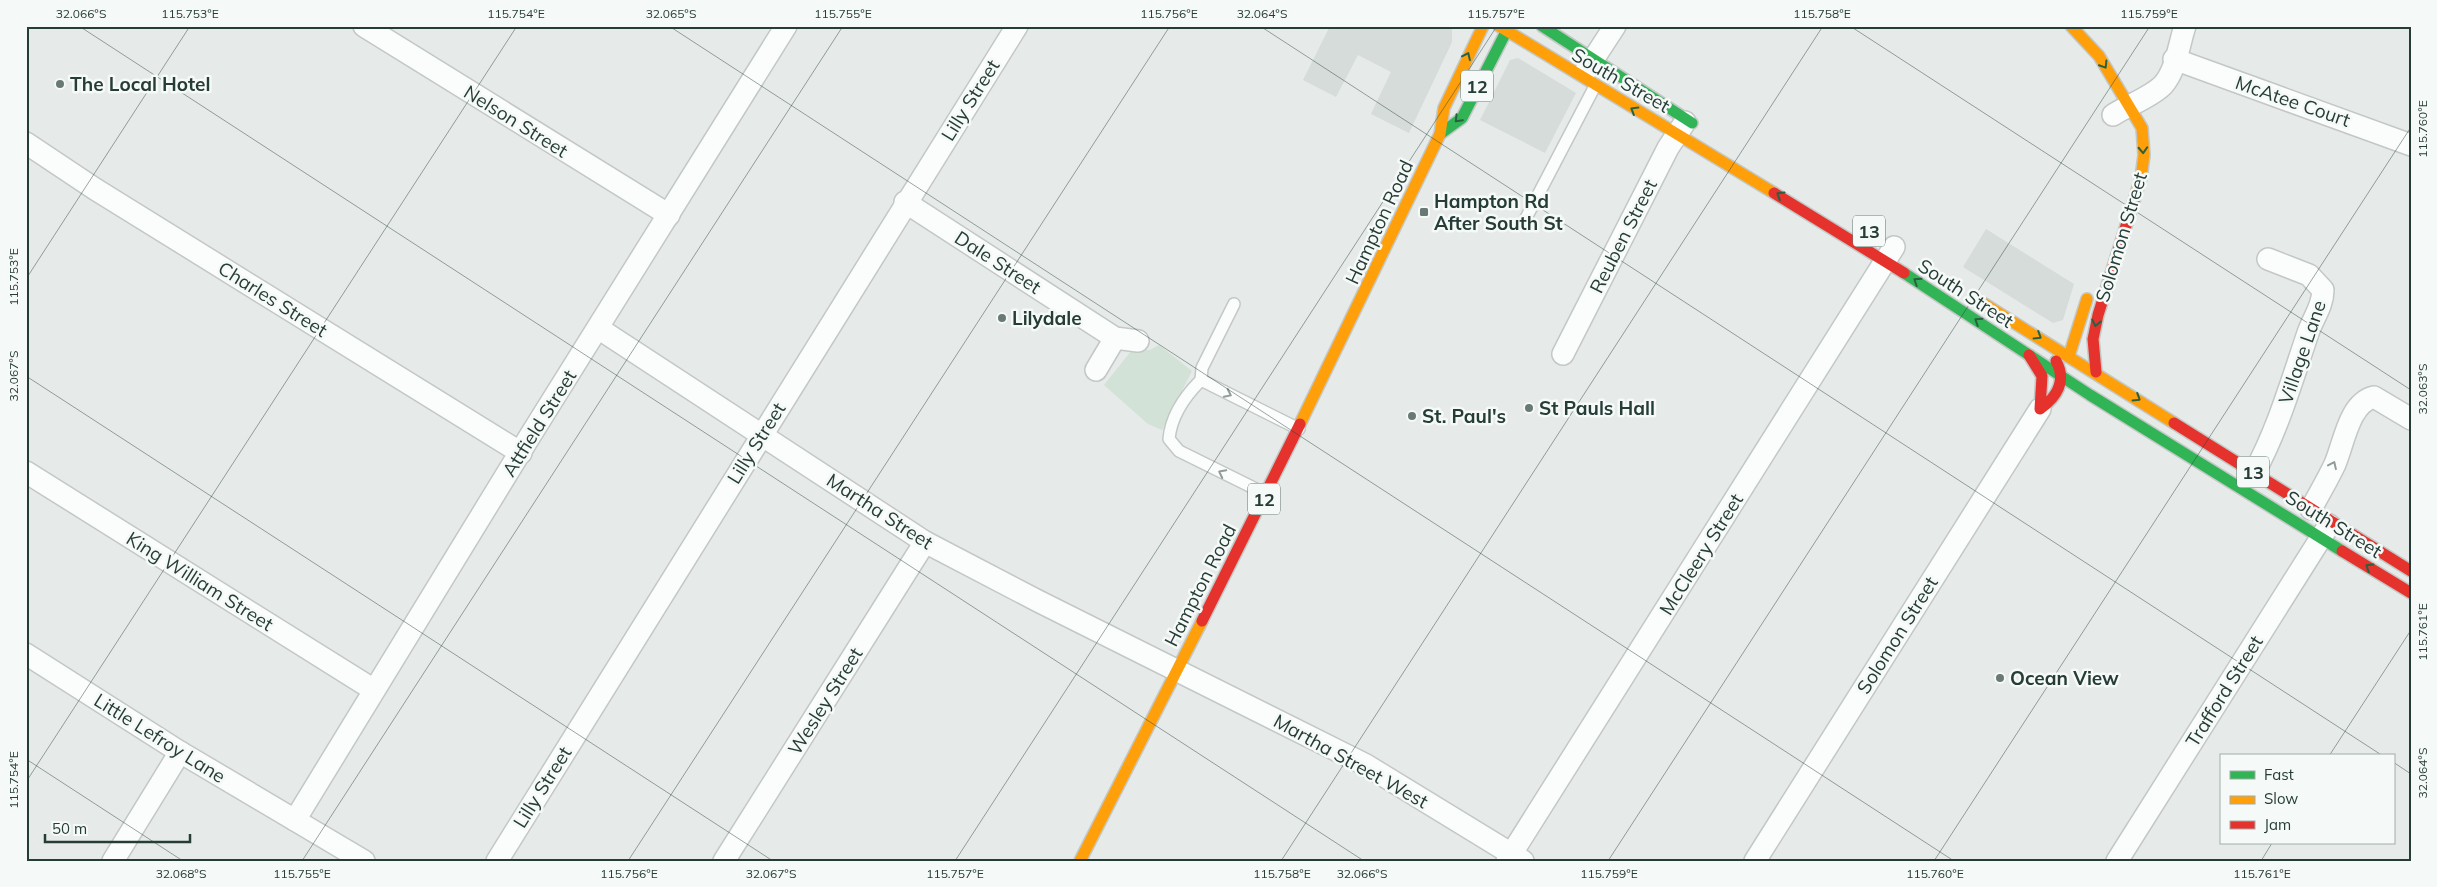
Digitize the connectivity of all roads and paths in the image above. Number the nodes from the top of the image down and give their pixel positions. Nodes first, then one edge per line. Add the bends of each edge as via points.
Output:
1 (364, 26) edge
2 (786, 26) edge
3 (1017, 26) edge
4 (1483, 26) edge
5 (1542, 26) edge
6 (1615, 26) edge
7 (2185, 26) edge
8 (1505, 28) edge
9 (2072, 28) edge
10 (2081, 56) dead end
11 (1593, 59) junction
12 (2174, 59) junction
13 (1588, 82) junction
14 (2117, 114) junction
15 (1689, 127) junction
16 (1440, 134) junction
17 (26, 143) edge
18 (2411, 145) edge
19 (905, 202) junction
20 (669, 215) junction
21 (1525, 220) dead end
22 (1892, 250) junction
23 (2268, 259) dead end
24 (2089, 292) dead end
25 (1234, 304) dead end
26 (598, 328) junction
27 (1115, 338) junction
28 (1138, 341) dead end
29 (1563, 354) dead end
30 (2027, 354) junction
31 (2069, 356) junction
32 (1096, 370) dead end
33 (2059, 371) junction
34 (2096, 372) junction
35 (1201, 380) junction
36 (2078, 387) junction
37 (2046, 398) junction
38 (2411, 419) edge
39 (1299, 429) junction
40 (762, 435) junction
41 (521, 453) junction
42 (26, 472) edge
43 (2254, 473) junction
44 (2232, 482) junction
45 (1266, 494) junction
46 (2311, 508) junction
47 (2326, 528) junction
48 (926, 542) junction
49 (2411, 570) edge
50 (2411, 593) edge
51 (26, 654) edge
52 (1176, 669) junction
53 (374, 690) junction
54 (180, 752) junction
55 (294, 820) junction
56 (1513, 858) edge
57 (112, 861) edge
58 (364, 861) edge
59 (496, 861) edge
60 (724, 861) edge
61 (1080, 861) edge
62 (1755, 861) edge
63 (2117, 861) edge

1 - 20 street, Nelson Street
2 - 20 street, Attfield Street
3 - 19 street, Lilly Street
16 -> 4 main road, Hampton Road / 12 via 1444,108
5 - 11 main road, South Street / 13
6 - 11 street
7 - 12 street
8 - 13 main road, South Street / 13
8 -> 16 main road, Hampton Road / 12 via 1462,118
9 - 10 main road
9 -> 14 main road, Solomon Street via 2098,56
11 - 13 street
11 - 15 main road, South Street / 13
12 - 14 street via 2163,84
12 - 18 street, McAtee Court
15 -> 13 main road, South Street / 13 via 1643,115
13 - 21 lane
14 -> 34 main road, Solomon Street via 2142,128 2144,166 2098,315 2094,339
22 -> 15 main road, South Street / 13
15 - 29 street, Reuben Street
16 - 39 main road, Hampton Road / 12
17 - 41 street, Charles Street
19 - 27 street, Dale Street
19 - 40 street, Lilly Street
20 - 26 street, Attfield Street
30 -> 22 main road, South Street / 13
22 - 56 street, McCleery Street
23 - 43 street, Village Lane via 2309,275 2323,290 2323,298 2269,445
24 - 31 main road, Solomon Street
25 - 35 lane via 1202,368
26 - 40 street, Martha Street
26 - 41 street, Attfield Street
27 - 28 street, Dale Street
27 - 32 street
30 - 33 main road, South Street / 13
30 - 37 main road via 2043,374
31 - 33 main road
33 -> 31 main road, South Street / 13 via 2052,357 1986,315 1966,292
31 - 34 main road, South Street / 13
31 - 44 main road via 2082,377 2186,444
33 - 36 main road, South Street / 13
33 - 37 main road
34 -> 43 main road, South Street / 13
35 -> 39 lane
45 -> 35 lane via 1179,451 1169,439 1170,426 1188,392
36 - 37 main road via 2064,389
36 - 44 main road, South Street / 13
37 - 62 street, Solomon Street
46 -> 38 street via 2335,463 2357,409 2365,399 2374,397
39 - 45 main road, Hampton Road / 12
40 - 48 street, Martha Street
40 - 59 street, Lilly Street
41 - 53 street, Attfield Street
42 - 53 street, King William Street
43 - 46 main road, South Street / 13
44 - 47 main road, South Street / 13
45 - 52 main road, Hampton Road / 12
46 - 47 main road, South Street / 13
47 - 49 main road, South Street / 13
50 -> 47 main road, South Street / 13
47 - 63 street, Trafford Street
48 - 52 street, Martha Street
48 - 60 street, Wesley Street
51 - 54 street, Little Lefroy Lane
52 - 56 street, Martha Street West via 1366,764
52 - 61 main road, Hampton Road / 12
53 - 55 street, Attfield Street
54 - 55 street, Little Lefroy Lane
54 - 57 street
55 - 58 street, Little Lefroy Lane

